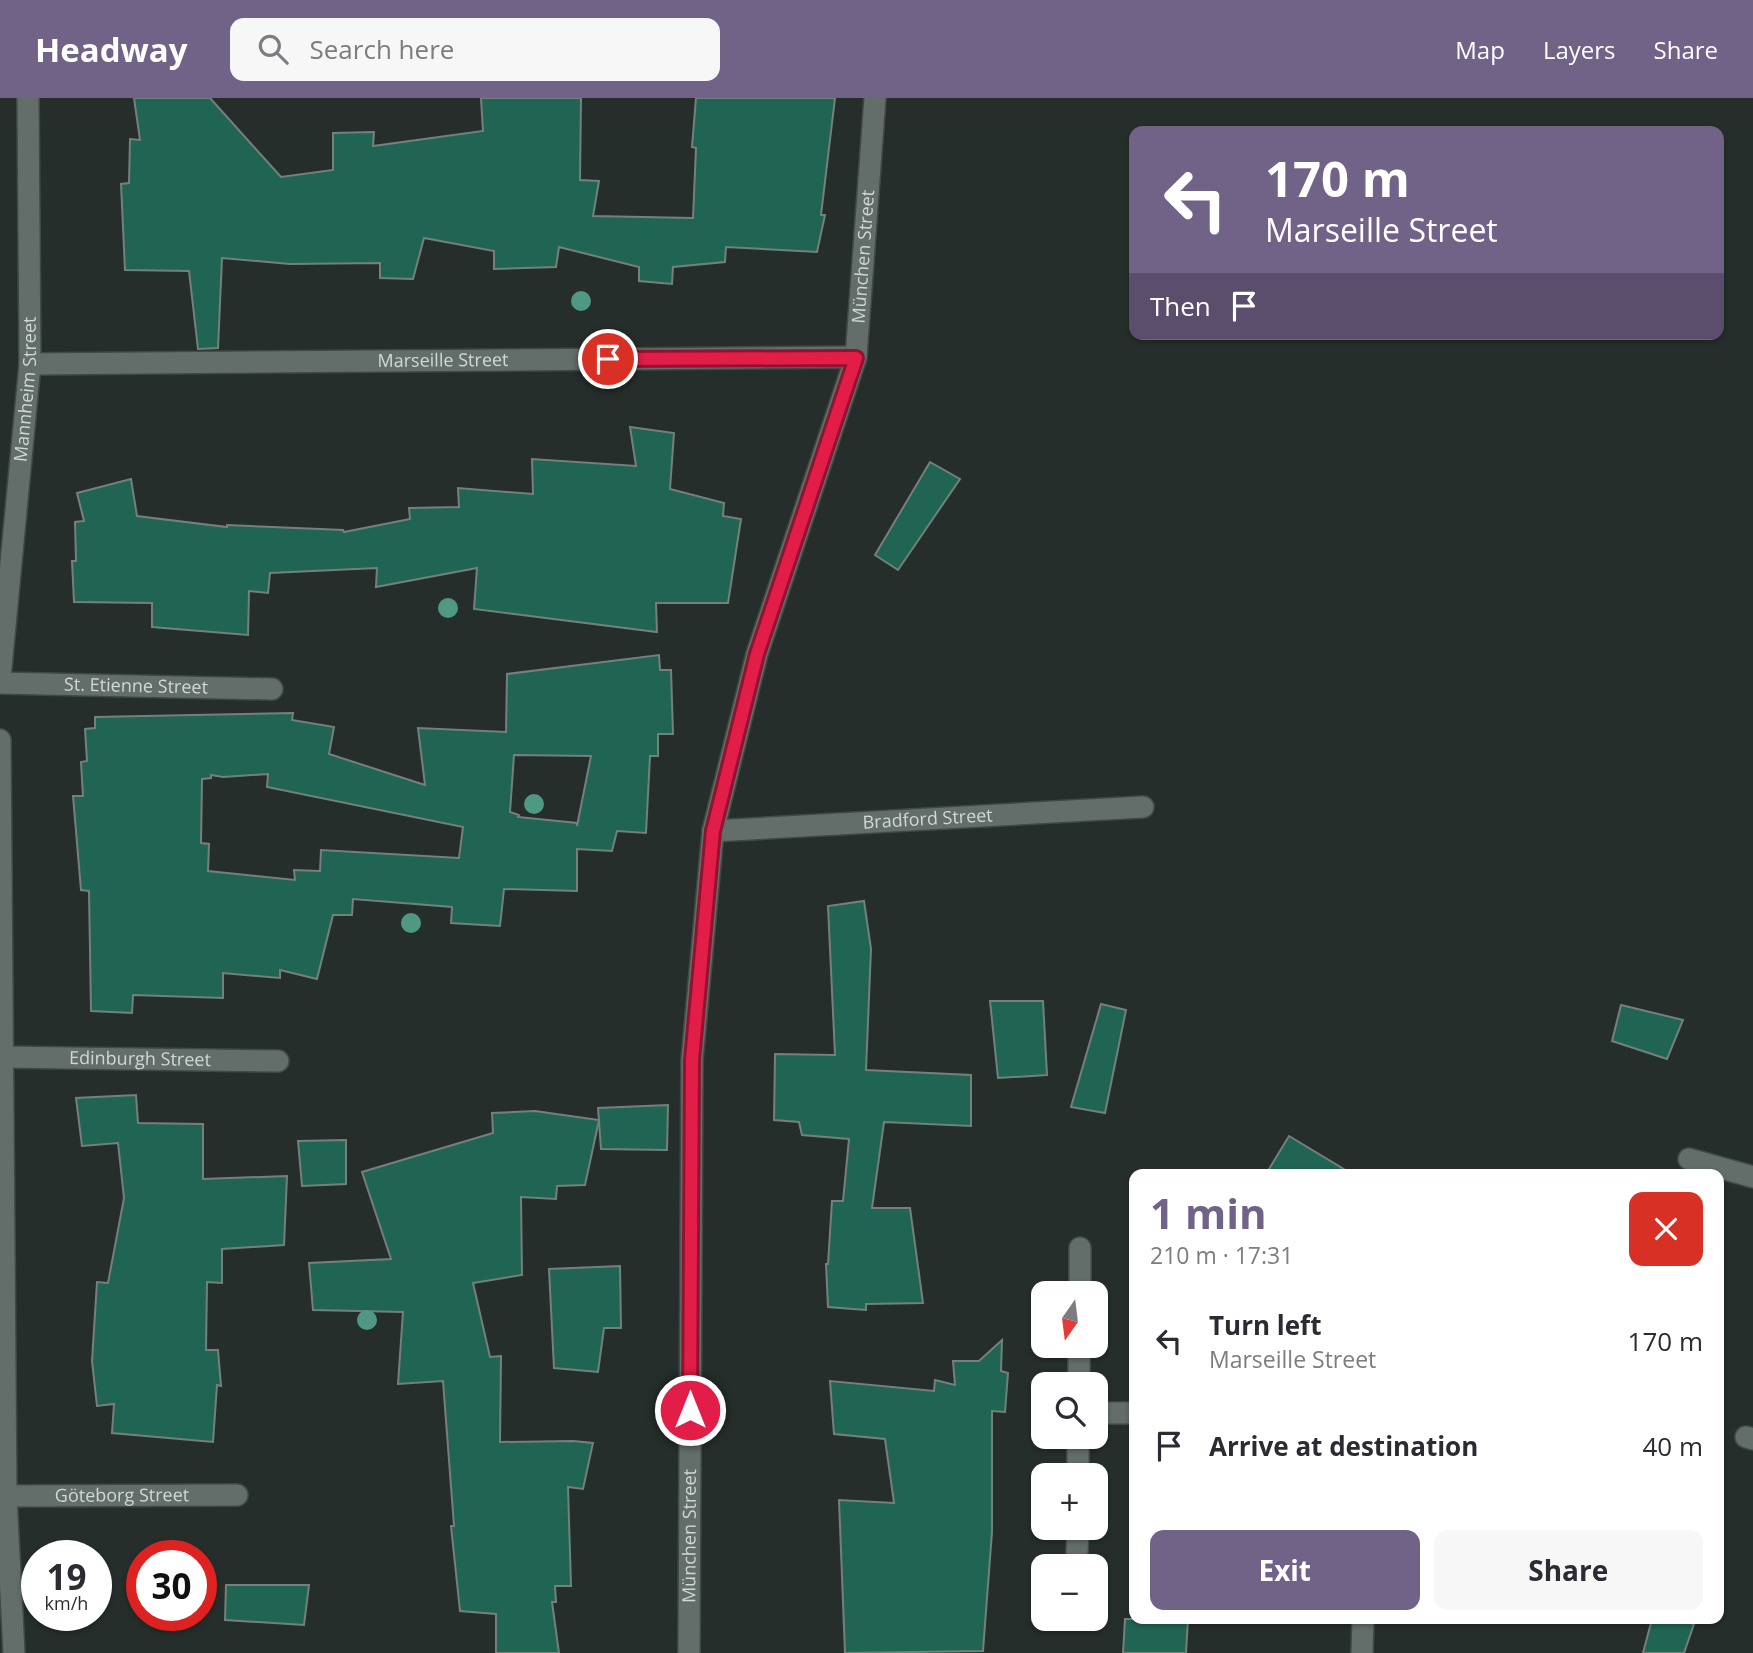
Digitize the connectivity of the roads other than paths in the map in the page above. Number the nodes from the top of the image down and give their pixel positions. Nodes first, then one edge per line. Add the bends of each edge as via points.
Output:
1 (28, 98) edge
2 (875, 98) edge
3 (856, 358) junction
4 (30, 364) junction
5 (0, 680) edge
6 (272, 689) dead end
7 (0, 740) edge
8 (1143, 807) dead end
9 (713, 831) junction
10 (2, 1057) junction
11 (278, 1060) dead end
12 (1689, 1159) dead end
13 (1753, 1177) edge
14 (1080, 1248) dead end
15 (1080, 1281) edge
16 (1108, 1413) edge
17 (1129, 1413) edge
18 (237, 1495) dead end
19 (6, 1496) junction
20 (1077, 1540) edge
21 (1077, 1552) dead end
22 (1363, 1624) edge
23 (14, 1653) edge
24 (689, 1653) edge
25 (1362, 1653) edge

1 - 4 street, Mannheim Street
2 - 3 street, München Street
3 - 4 street, Marseille Street
3 - 9 street, München Street via 757,654
4 - 5 street, Mannheim Street
5 - 6 street, St. Etienne Street
7 - 10 street
8 - 9 street, Bradford Street
9 - 24 street, München Street via 692,1060
10 - 11 street, Edinburgh Street
10 - 19 street
12 - 13 street
14 - 15 street
16 - 17 street
18 - 19 street, Göteborg Street
19 - 23 street
20 - 21 street
22 - 25 street

